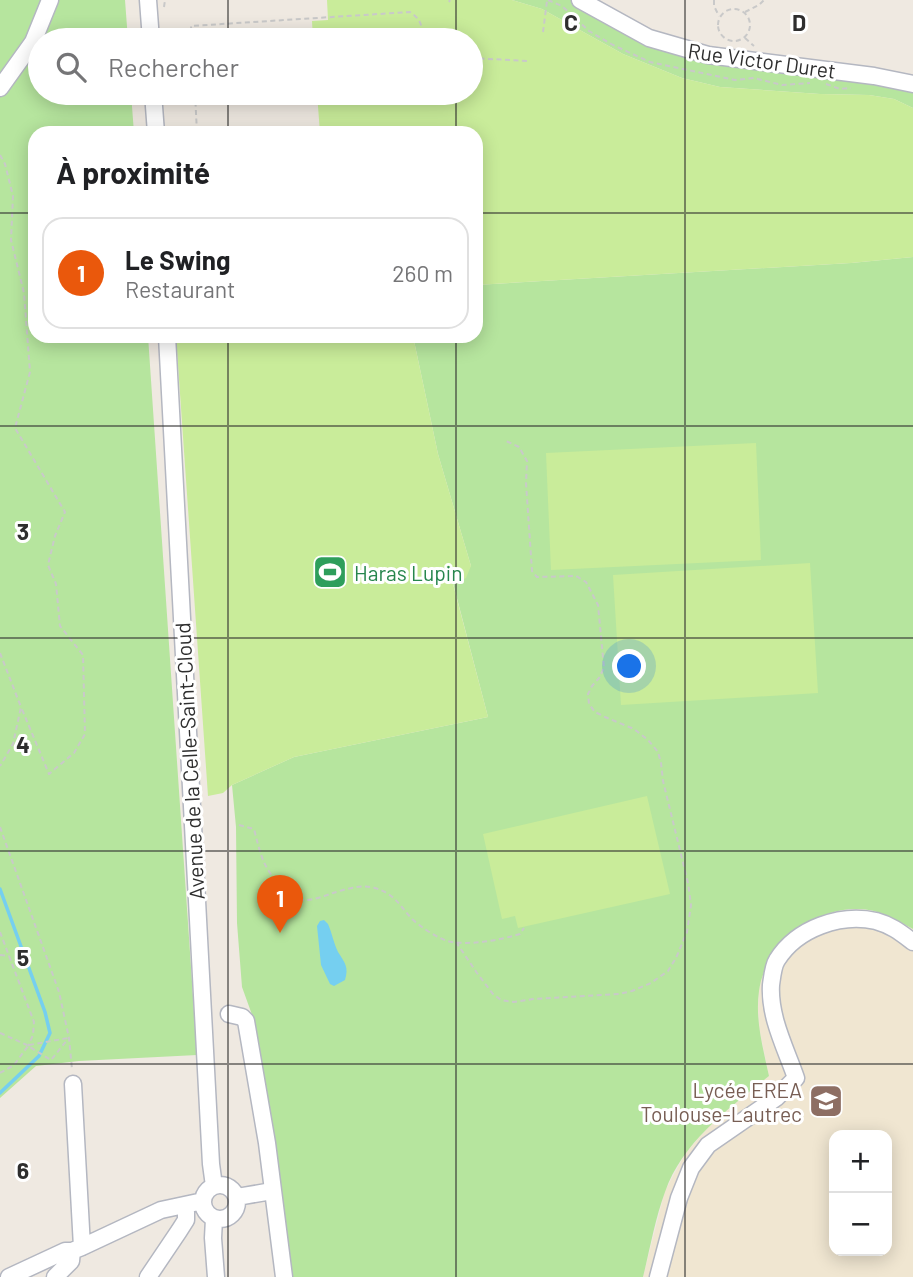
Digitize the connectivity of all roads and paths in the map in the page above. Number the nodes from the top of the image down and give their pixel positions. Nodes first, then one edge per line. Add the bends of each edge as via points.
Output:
1 (50, 0) edge
2 (148, 0) edge
3 (165, 0) edge
4 (547, 0) edge
5 (580, 0) edge
6 (713, 0) edge
7 (764, 0) edge
8 (164, 7) dead end
9 (744, 12) junction
10 (720, 17) junction
11 (38, 28) edge
12 (149, 28) edge
13 (191, 28) edge
14 (422, 28) edge
15 (544, 32) dead end
16 (28, 48) edge
17 (483, 59) edge
18 (528, 61) dead end
19 (913, 84) edge
20 (0, 88) edge
21 (154, 105) edge
22 (196, 105) edge
23 (155, 126) edge
24 (197, 126) edge
25 (0, 155) edge
26 (167, 343) edge
27 (506, 441) dead end
28 (0, 653) edge
29 (21, 707) junction
30 (0, 766) edge
31 (239, 825) dead end
32 (0, 827) edge
33 (524, 928) dead end
34 (0, 932) edge
35 (456, 942) junction
36 (913, 945) edge
37 (913, 954) edge
38 (0, 955) edge
39 (9, 956) junction
40 (229, 1014) dead end
41 (0, 1033) edge
42 (69, 1038) junction
43 (28, 1046) junction
44 (0, 1073) edge
45 (73, 1084) joint
46 (214, 1186) junction
47 (272, 1191) junction
48 (237, 1197) junction
49 (203, 1201) junction
50 (186, 1205) junction
51 (215, 1219) junction
52 (77, 1249) junction
53 (21, 1275) edge
54 (55, 1277) edge
55 (148, 1277) edge
56 (216, 1277) edge
57 (284, 1277) edge
58 (658, 1277) edge

1 - 11 street
2 - 12 street
3 - 8 path
4 - 15 path
5 - 19 street, Rue Victor Duret via 649,38 687,50
6 - 10 path
7 - 9 path
9 - 10 path via 731,9
9 - 10 path via 750,28 734,41 721,35
13 - 14 path via 410,12
16 - 20 street
17 - 18 path
21 - 23 street
22 - 24 path
25 - 29 path via 13,196 11,240 24,293 30,372 15,428 65,512 48,565 56,584 60,626 83,655 85,734 74,753 48,774
26 - 46 street, Avenue de la Celle-Saint-Cloud
27 - 35 path via 519,447 527,461 532,570 537,577 576,576 586,582 598,605 604,668 588,694 589,704 595,712 634,729 658,752 691,905 687,932 668,971 619,995 501,1000
28 - 29 path
29 - 30 path via 13,744
31 - 35 path via 254,829 263,863 289,894 313,900 373,888 389,894 418,924
32 - 42 path via 59,992
33 - 35 path via 520,934 491,942
34 - 39 path
36 - 37 street
36 - 58 street via 895,928 876,921 843,919 810,930 787,947 776,962 771,986 773,1014 796,1078 776,1098 708,1145 691,1168
38 - 39 path
39 - 43 path via 34,1022
40 - 47 street via 246,1021
41 - 43 path
42 - 43 path
42 - 43 path via 51,1060
42 - 45 path
43 - 44 path via 14,1065
45 - 52 street
46 - 48 street via 228,1186
46 - 49 street
47 - 48 street
47 - 57 street
48 - 51 street via 235,1212
49 - 50 street
49 - 51 street via 204,1209
50 - 52 street via 161,1210
50 - 55 street via 186,1220
51 - 56 street
52 - 53 street
52 - 54 street

